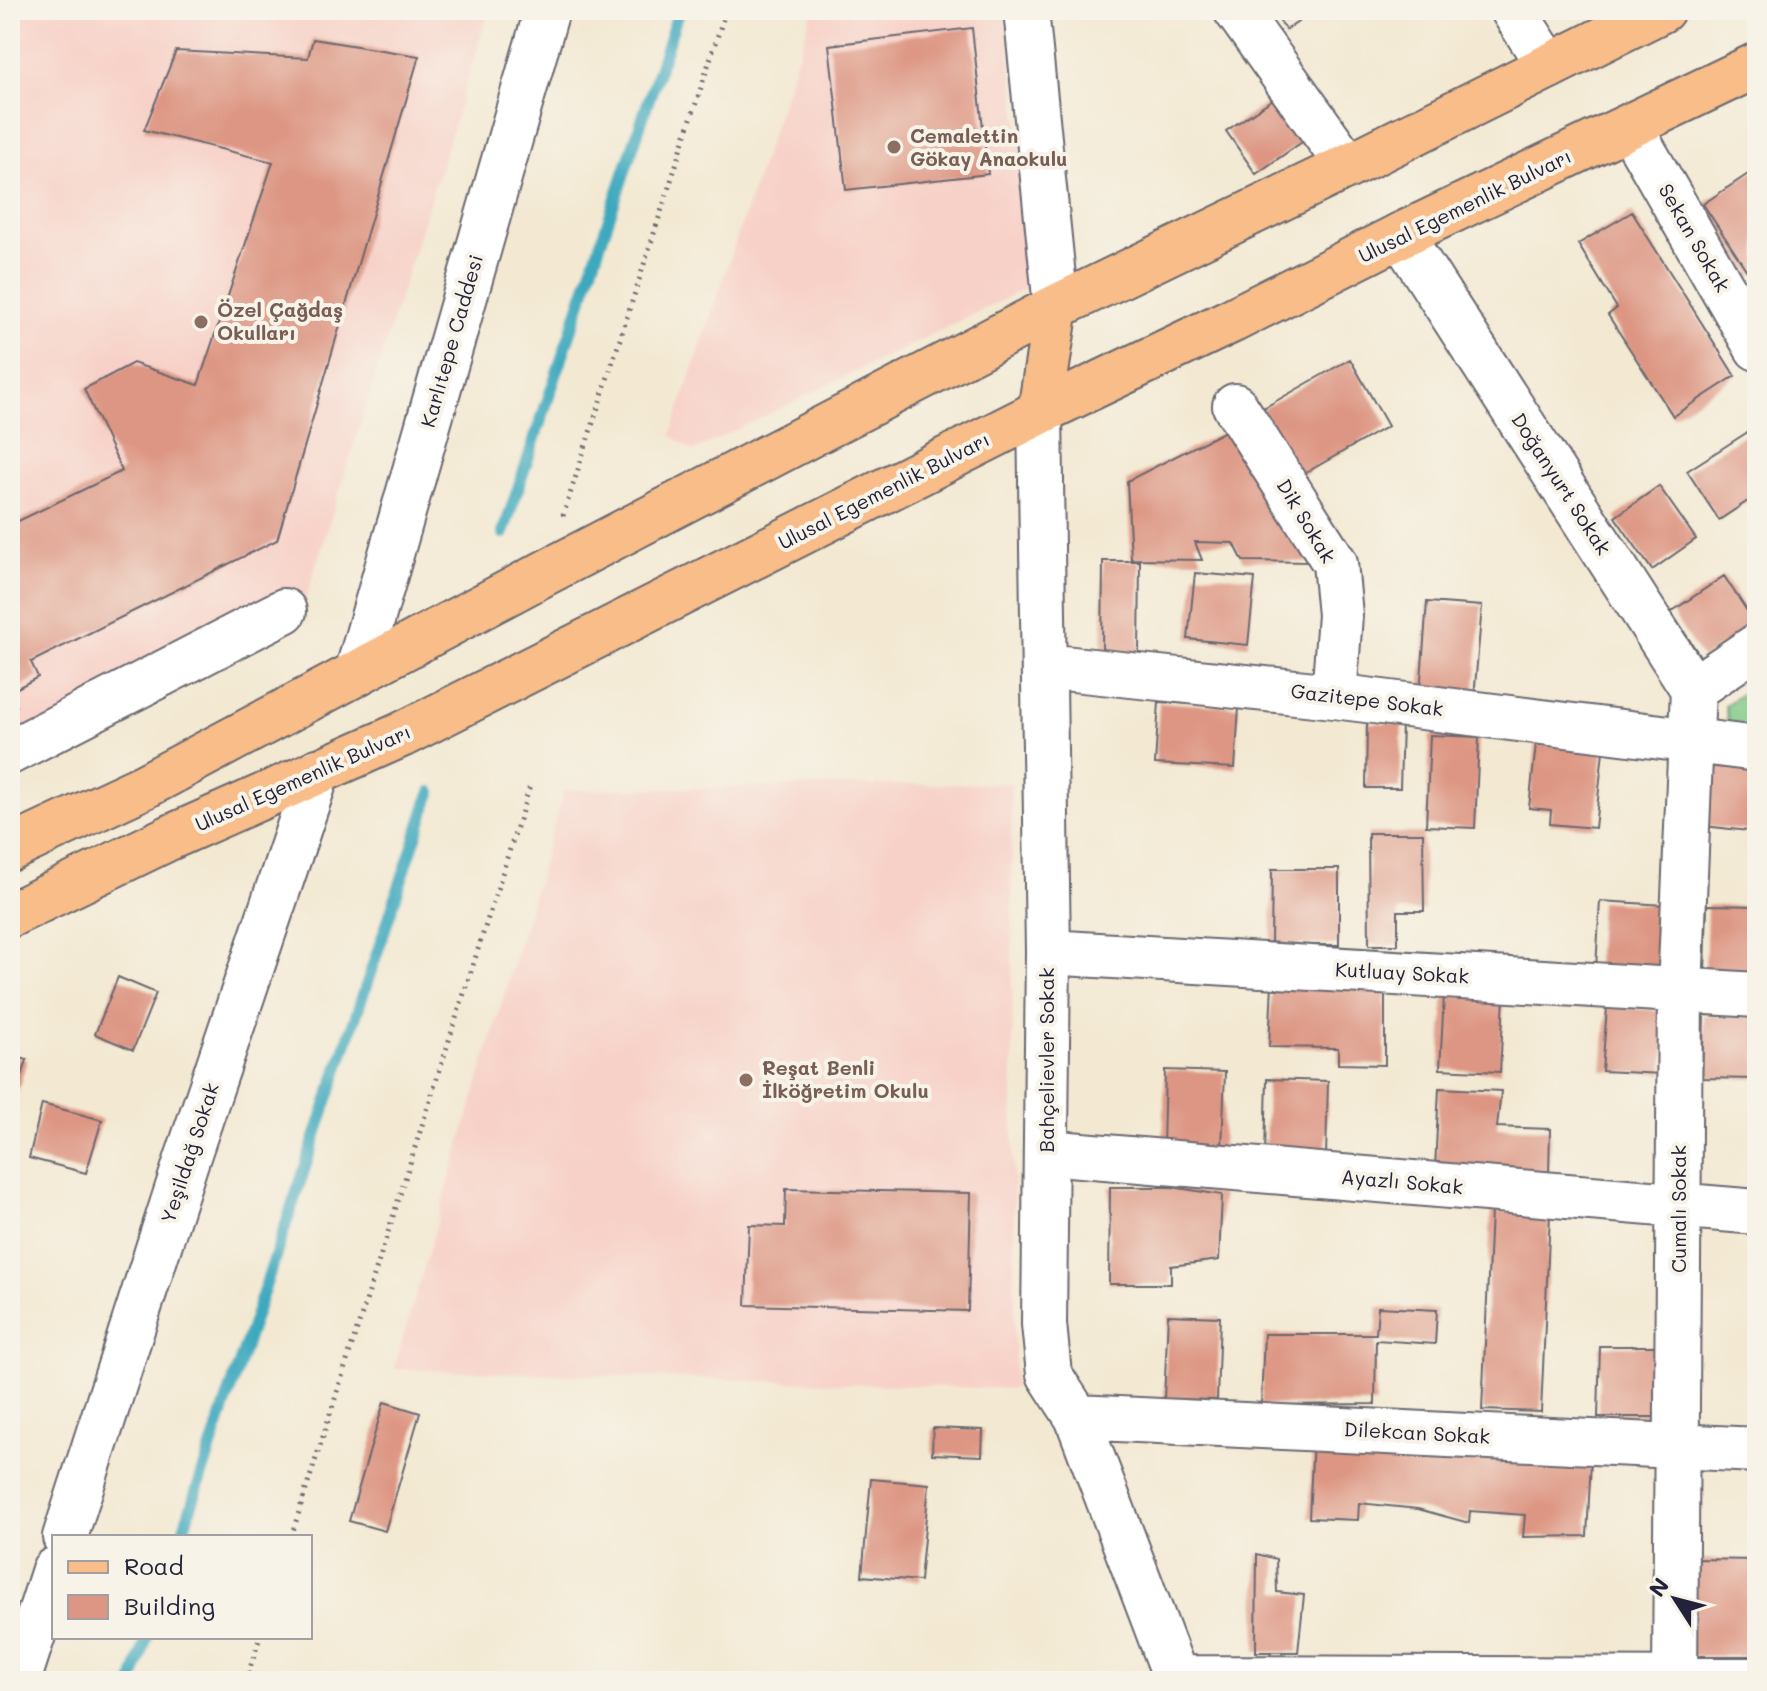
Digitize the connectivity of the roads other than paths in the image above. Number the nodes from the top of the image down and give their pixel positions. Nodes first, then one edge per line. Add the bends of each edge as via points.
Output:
1 (547, 10) edge
2 (1026, 10) edge
3 (1236, 10) edge
4 (1513, 10) edge
5 (1662, 10) edge
6 (1757, 65) edge
7 (1549, 66) junction
8 (1630, 127) junction
9 (1348, 166) junction
10 (1401, 235) junction
11 (1056, 307) junction
12 (1757, 348) edge
13 (1235, 406) dead end
14 (1040, 412) junction
15 (284, 611) dead end
16 (1757, 646) edge
17 (1044, 666) junction
18 (357, 673) junction
19 (1693, 689) junction
20 (1334, 696) junction
21 (1689, 740) junction
22 (1757, 749) edge
23 (10, 752) edge
24 (318, 771) junction
25 (10, 849) edge
26 (10, 915) edge
27 (1048, 952) junction
28 (1680, 990) junction
29 (1757, 995) edge
30 (1046, 1152) junction
31 (1678, 1206) junction
32 (1757, 1212) edge
33 (1077, 1417) junction
34 (1678, 1444) junction
35 (1757, 1450) edge
36 (66, 1535) edge
37 (52, 1576) edge
38 (1675, 1678) junction
39 (1176, 1679) edge
40 (1757, 1680) edge
41 (18, 1681) edge

1 - 18 street, Karlıtepe Caddesi
2 - 11 street
3 - 9 street
4 - 7 street
5 - 7 main road
6 - 8 main road, Ulusal Egemenlik Bulvarı
7 - 9 main road
8 - 10 main road, Ulusal Egemenlik Bulvarı
8 - 12 street, Sekan Sokak
9 - 11 main road
10 - 14 main road, Ulusal Egemenlik Bulvarı
10 - 19 street, Doğanyurt Sokak
11 - 14 main road
11 - 18 main road
13 - 20 street, Dik Sokak via 1335,563 1340,615
14 - 17 street, Bahçelievler Sokak
14 - 24 main road, Ulusal Egemenlik Bulvarı via 401,735
15 - 23 street
16 - 19 street
17 - 20 street, Gazitepe Sokak
17 - 27 street, Bahçelievler Sokak
18 - 25 main road via 145,786
19 - 21 street
20 - 21 street, Gazitepe Sokak
21 - 22 street, Gazitepe Sokak
21 - 28 street, Cumalı Sokak
24 - 26 main road, Ulusal Egemenlik Bulvarı
24 - 36 street, Yeşildağ Sokak
27 - 28 street, Kutluay Sokak
27 - 30 street, Bahçelievler Sokak
28 - 29 street, Kutluay Sokak
28 - 31 street, Cumalı Sokak
30 - 31 street, Ayazlı Sokak
30 - 33 street, Bahçelievler Sokak via 1044,1324 1049,1374
31 - 32 street, Ayazlı Sokak
31 - 34 street, Cumalı Sokak
33 - 34 street, Dilekcan Sokak
33 - 39 street, Bahçelievler Sokak
34 - 35 street, Dilekcan Sokak
34 - 38 street, Cumalı Sokak
37 - 41 street
38 - 39 street
38 - 40 street

